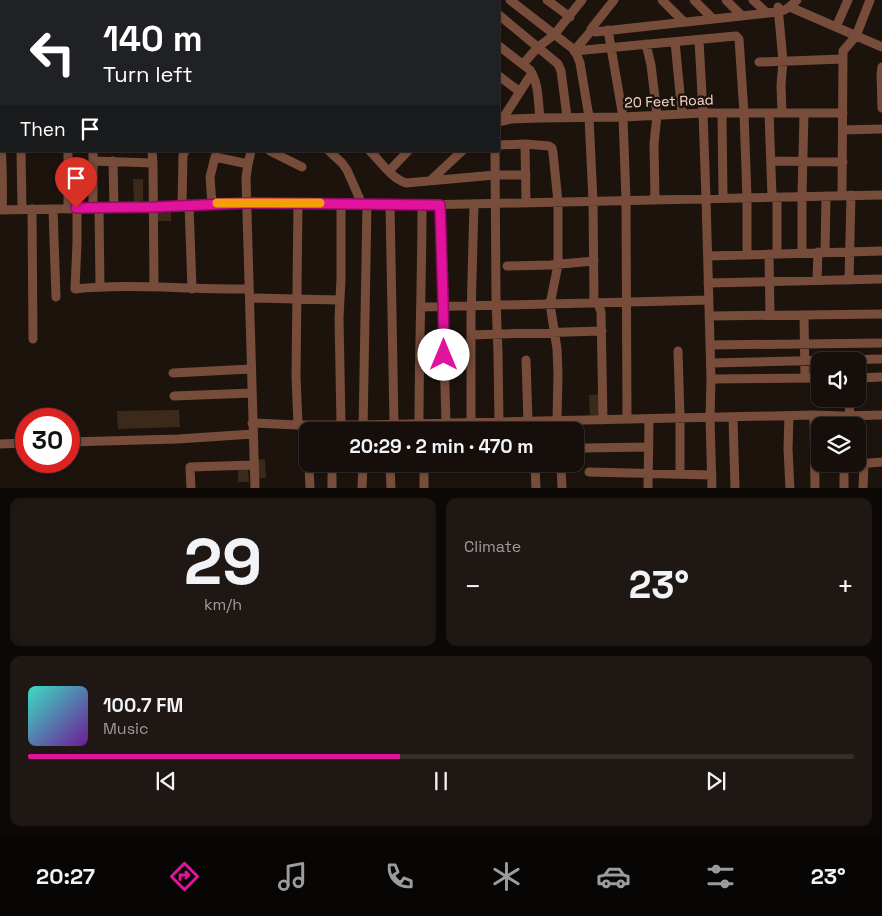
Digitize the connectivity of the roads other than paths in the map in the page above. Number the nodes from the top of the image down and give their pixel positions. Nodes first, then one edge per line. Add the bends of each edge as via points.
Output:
1 (510, 0) edge
2 (547, 0) edge
3 (582, 0) edge
4 (614, 0) edge
5 (662, 0) edge
6 (694, 0) edge
7 (726, 0) edge
8 (753, 0) edge
9 (770, 0) edge
10 (797, 0) edge
11 (848, 0) edge
12 (870, 0) edge
13 (782, 8) edge
14 (766, 13) junction
15 (500, 16) edge
16 (570, 16) junction
17 (742, 16) junction
18 (713, 19) junction
19 (684, 22) junction
20 (836, 27) junction
21 (608, 30) junction
22 (591, 31) junction
23 (554, 35) junction
24 (856, 36) junction
25 (700, 40) junction
26 (675, 42) junction
27 (646, 44) junction
28 (500, 47) edge
29 (538, 47) junction
30 (882, 47) edge
31 (610, 48) junction
32 (574, 51) junction
33 (843, 59) junction
34 (783, 61) junction
35 (759, 62) dead end
36 (523, 64) junction
37 (882, 67) edge
38 (532, 73) junction
39 (500, 77) edge
40 (520, 92) junction
41 (882, 108) edge
42 (704, 113) junction
43 (722, 113) junction
44 (744, 113) junction
45 (769, 113) junction
46 (782, 113) junction
47 (804, 113) junction
48 (843, 113) junction
49 (682, 114) junction
50 (657, 115) junction
51 (503, 117) edge
52 (567, 117) junction
53 (589, 117) junction
54 (623, 117) junction
55 (540, 118) junction
56 (882, 129) edge
57 (843, 130) junction
58 (525, 144) junction
59 (500, 145) edge
60 (1, 152) edge
61 (21, 152) edge
62 (68, 152) edge
63 (93, 152) edge
64 (152, 152) edge
65 (184, 152) edge
66 (251, 152) edge
67 (272, 152) edge
68 (330, 152) edge
69 (371, 152) edge
70 (407, 152) edge
71 (461, 152) edge
72 (495, 152) edge
73 (217, 154) edge
74 (92, 161) junction
75 (113, 161) junction
76 (771, 161) junction
77 (803, 162) junction
78 (842, 162) junction
79 (153, 163) junction
80 (248, 164) junction
81 (302, 167) dead end
82 (389, 171) junction
83 (495, 175) junction
84 (526, 175) junction
85 (431, 180) junction
86 (882, 195) edge
87 (802, 196) junction
88 (826, 196) junction
89 (847, 196) junction
90 (774, 197) junction
91 (706, 198) junction
92 (723, 198) junction
93 (747, 198) junction
94 (626, 200) junction
95 (655, 200) junction
96 (593, 201) junction
97 (526, 202) junction
98 (558, 202) junction
99 (248, 203) junction
100 (298, 203) junction
101 (494, 203) junction
102 (212, 204) junction
103 (341, 204) junction
104 (364, 204) junction
105 (390, 204) junction
106 (474, 204) junction
107 (186, 205) junction
108 (422, 205) junction
109 (440, 205) junction
110 (96, 207) junction
111 (114, 207) junction
112 (153, 207) junction
113 (22, 209) junction
114 (32, 209) junction
115 (53, 209) junction
116 (72, 209) junction
117 (1, 210) edge
118 (850, 251) junction
119 (882, 251) edge
120 (822, 252) junction
121 (802, 253) junction
122 (773, 254) junction
123 (747, 255) junction
124 (708, 256) junction
125 (594, 261) junction
126 (558, 265) junction
127 (506, 266) dead end
128 (882, 279) edge
129 (817, 280) junction
130 (849, 280) junction
131 (769, 282) junction
132 (708, 283) junction
133 (100, 287) junction
134 (154, 287) junction
135 (192, 288) junction
136 (250, 289) junction
137 (56, 297) dead end
138 (250, 298) junction
139 (297, 299) junction
140 (339, 300) junction
141 (709, 300) junction
142 (626, 302) junction
143 (598, 303) junction
144 (550, 304) junction
145 (472, 306) junction
146 (496, 306) junction
147 (421, 307) junction
148 (443, 307) junction
149 (882, 314) edge
150 (770, 315) junction
151 (804, 315) junction
152 (709, 316) junction
153 (602, 330) junction
154 (555, 332) junction
155 (497, 334) junction
156 (471, 335) junction
157 (33, 339) dead end
158 (882, 343) edge
159 (804, 344) junction
160 (710, 345) junction
161 (678, 351) dead end
162 (882, 359) edge
163 (526, 360) dead end
164 (804, 361) junction
165 (710, 363) junction
166 (251, 369) junction
167 (173, 373) dead end
168 (882, 377) edge
169 (805, 378) junction
170 (811, 378) edge
171 (866, 378) edge
172 (711, 379) junction
173 (252, 393) junction
174 (174, 396) dead end
175 (848, 407) edge
176 (814, 415) joint
177 (882, 415) edge
178 (789, 416) junction
179 (847, 416) junction
180 (733, 417) junction
181 (680, 418) junction
182 (710, 418) junction
183 (627, 419) junction
184 (649, 419) junction
185 (603, 420) junction
186 (560, 421) junction
187 (252, 422) junction
188 (335, 422) edge
189 (363, 422) edge
190 (391, 422) edge
191 (423, 422) edge
192 (446, 422) edge
193 (471, 422) edge
194 (499, 422) edge
195 (532, 422) edge
196 (553, 422) edge
197 (298, 425) joint
198 (253, 434) junction
199 (80, 442) edge
200 (15, 443) edge
201 (0, 444) edge
202 (649, 446) junction
203 (584, 448) dead end
204 (882, 462) edge
205 (866, 464) edge
206 (254, 465) junction
207 (309, 472) edge
208 (332, 472) edge
209 (362, 472) edge
210 (390, 472) edge
211 (424, 472) edge
212 (535, 472) edge
213 (561, 472) edge
214 (589, 472) dead end
215 (816, 472) edge
216 (844, 472) edge
217 (862, 472) edge
218 (648, 473) junction
219 (680, 474) junction
220 (712, 474) junction
221 (190, 488) edge
222 (255, 488) edge
223 (310, 488) edge
224 (332, 488) edge
225 (362, 488) edge
226 (391, 488) edge
227 (424, 488) edge
228 (536, 488) edge
229 (562, 488) edge
230 (648, 488) edge
231 (712, 488) edge
232 (735, 488) edge
233 (790, 488) edge
234 (815, 488) edge
235 (844, 488) edge
236 (863, 488) edge

1 - 23 street
2 - 16 street
3 - 16 street
4 - 22 street
5 - 19 street
6 - 18 street
7 - 17 street
8 - 14 street
9 - 13 street
10 - 13 street
11 - 20 street
12 - 24 street
13 - 14 street
13 - 20 street
13 - 34 street
14 - 17 street
15 - 29 street
16 - 23 street
17 - 18 street
18 - 19 street
19 - 21 street
20 - 24 street
21 - 22 street
21 - 31 street
22 - 32 street
23 - 29 street
23 - 32 street
24 - 30 street
24 - 33 street via 843,51
25 - 26 street
25 - 42 street
25 - 44 street via 736,36 739,40
26 - 27 street
26 - 49 street
27 - 31 street
27 - 50 street
28 - 36 street
29 - 36 street
29 - 52 street via 561,70
31 - 32 street
31 - 54 street
32 - 53 street via 580,63
33 - 34 street
33 - 48 street
34 - 35 street
34 - 46 street
36 - 38 street
37 - 41 street
38 - 40 street
38 - 55 street
39 - 40 street
40 - 51 street
42 - 43 street, 20 Feet Road
42 - 49 street, 20 Feet Road
42 - 91 street
43 - 44 street, 20 Feet Road
43 - 92 street
44 - 45 street, 20 Feet Road
44 - 93 street
45 - 46 street, 20 Feet Road
45 - 76 street
46 - 47 street, 20 Feet Road
47 - 48 street, 20 Feet Road
47 - 77 street
48 - 57 street
49 - 50 street, 20 Feet Road
50 - 54 street, 20 Feet Road
50 - 95 street
51 - 55 street, 20 Feet Road
52 - 53 street, 20 Feet Road
52 - 55 street, 20 Feet Road
53 - 54 street, 20 Feet Road
53 - 96 street
54 - 94 street
56 - 57 street
57 - 78 street
58 - 59 street
58 - 84 street
58 - 98 street via 552,148
60 - 117 street
61 - 113 street
62 - 116 street
63 - 74 street
64 - 79 street
65 - 107 street
66 - 80 street
67 - 81 street
68 - 104 street via 347,170
69 - 82 street
70 - 82 street
71 - 85 street
72 - 83 street
73 - 80 street
73 - 102 street via 210,177
74 - 75 street
74 - 110 street
75 - 79 street
75 - 111 street
76 - 77 street
76 - 90 street
77 - 78 street
77 - 87 street
78 - 89 street
79 - 112 street
80 - 99 street
82 - 85 street via 400,181
83 - 84 street
83 - 85 street
83 - 101 street
84 - 97 street
86 - 89 street
87 - 88 street
87 - 90 street
87 - 121 street
88 - 89 street
88 - 120 street
89 - 118 street
90 - 93 street
90 - 122 street
91 - 92 street
91 - 95 street
91 - 124 street
92 - 93 street
93 - 123 street
94 - 95 street
94 - 96 street
94 - 142 street
96 - 98 street
96 - 125 street
97 - 98 street
97 - 101 street
98 - 126 street
99 - 100 street
99 - 102 street
99 - 136 street
100 - 103 street
100 - 139 street
101 - 106 street
101 - 146 street
102 - 107 street
103 - 104 street
103 - 140 street
104 - 105 street
104 - 189 street
105 - 108 street
105 - 190 street
106 - 109 street
106 - 145 street
107 - 112 street
107 - 135 street
108 - 109 street
108 - 147 street
109 - 148 street
110 - 111 street
110 - 116 street
110 - 133 street
111 - 112 street
112 - 134 street
113 - 114 street
113 - 117 street
114 - 115 street
114 - 157 street
115 - 116 street
115 - 137 street
116 - 133 street via 77,243 75,289
118 - 119 street
118 - 120 street
118 - 130 street
120 - 121 street
120 - 129 street
121 - 122 street
122 - 123 street
122 - 131 street
123 - 124 street
124 - 132 street
125 - 126 street
125 - 143 street via 594,302
126 - 127 street
126 - 144 street
128 - 130 street
129 - 130 street
129 - 131 street
131 - 132 street
131 - 150 street
132 - 141 street
133 - 134 street
134 - 135 street
135 - 136 street
136 - 138 street
138 - 139 street
138 - 166 street
139 - 140 street
139 - 197 street
140 - 188 street
141 - 142 street
141 - 152 street
142 - 143 street
142 - 183 street
143 - 144 street
143 - 153 street
144 - 146 street
144 - 154 street
145 - 146 street
145 - 148 street
145 - 156 street
146 - 155 street
147 - 148 street
147 - 191 street
148 - 192 street
149 - 151 street
150 - 151 street
150 - 152 street
151 - 159 street
152 - 160 street
153 - 154 street
153 - 185 street
154 - 155 street
154 - 186 street via 557,419
155 - 156 street
155 - 194 street
156 - 193 street
158 - 159 street
159 - 160 street
159 - 164 street
160 - 165 street
161 - 181 street
162 - 164 street
163 - 195 street
164 - 165 street
164 - 169 street
165 - 172 street
166 - 167 street
166 - 173 street
168 - 171 street
169 - 170 street
169 - 172 street
172 - 182 street
173 - 174 street
173 - 187 street
175 - 179 street
176 - 178 street
176 - 179 street
177 - 179 street
178 - 180 street
178 - 233 street
180 - 182 street
180 - 232 street
181 - 182 street
181 - 184 street
181 - 219 street
182 - 220 street
183 - 184 street
183 - 185 street
184 - 202 street
185 - 186 street
186 - 196 street
187 - 197 street
187 - 198 street
198 - 199 street
198 - 206 street
200 - 201 street
202 - 203 street
202 - 218 street
204 - 205 street
206 - 221 street via 190,467
206 - 222 street
207 - 223 street
208 - 224 street
209 - 225 street
210 - 226 street
211 - 227 street
212 - 228 street
213 - 229 street
214 - 218 street
215 - 234 street
216 - 235 street
217 - 236 street
218 - 219 street
218 - 230 street
219 - 220 street
220 - 231 street

